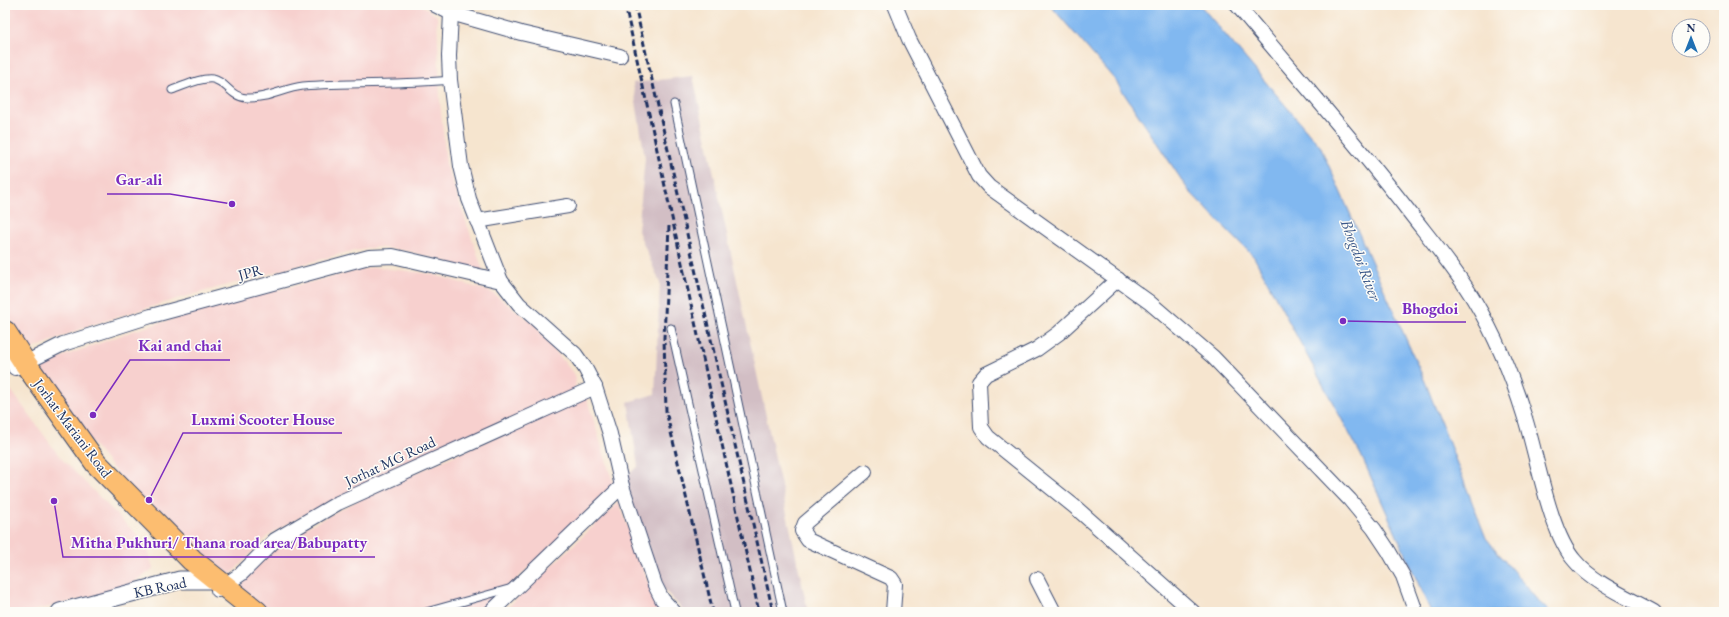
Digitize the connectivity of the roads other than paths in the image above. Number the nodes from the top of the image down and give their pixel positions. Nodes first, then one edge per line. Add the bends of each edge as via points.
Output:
1 (435, 5) edge
2 (895, 5) edge
3 (1237, 5) edge
4 (451, 13) junction
5 (620, 56) dead end
6 (450, 80) junction
7 (172, 90) dead end
8 (674, 104) dead end
9 (568, 206) dead end
10 (477, 221) junction
11 (1118, 279) junction
12 (501, 281) junction
13 (672, 328) dead end
14 (5, 332) edge
15 (12, 361) edge
16 (595, 387) junction
17 (865, 472) dead end
18 (622, 486) junction
19 (1037, 579) dead end
20 (214, 584) junction
21 (520, 586) junction
22 (60, 612) edge
23 (239, 612) edge
24 (257, 612) edge
25 (426, 612) edge
26 (491, 612) edge
27 (674, 612) edge
28 (735, 612) edge
29 (783, 612) edge
30 (893, 612) edge
31 (1054, 612) edge
32 (1193, 612) edge
33 (1416, 612) edge
34 (1654, 612) edge

1 - 4 street
2 - 11 street via 909,39 979,176 989,187
3 - 34 street via 1386,182 1454,269 1475,301 1493,337 1522,408 1554,521 1575,562 1591,576
4 - 5 street
4 - 6 street
6 - 7 lane via 302,86 264,97 247,98 236,96 213,79
6 - 10 street via 461,166
8 - 29 lane
9 - 10 street
10 - 12 street
11 - 32 street via 1059,334 1037,349 981,378 981,427 988,437 1081,512
11 - 33 street via 1213,356 1350,500 1388,550 1403,576
12 - 15 street, JPR via 392,256 369,257 151,316
12 - 16 street via 519,304 575,354
13 - 28 lane
14 - 15 highway, Jorhat Mariani Road
15 - 20 highway, Jorhat Mariani Road via 96,463
16 - 18 street via 610,434
16 - 20 street, Jorhat MG Road via 338,504 275,540 241,574
17 - 30 street via 805,523 802,532 808,540 891,578 895,584
18 - 21 street
18 - 27 street via 655,585 662,599
19 - 31 street
20 - 22 street, KB Road via 180,580
20 - 23 highway, Jorhat Mariani Road
20 - 24 highway, Jorhat Mariani Road
21 - 25 lane
21 - 26 street

